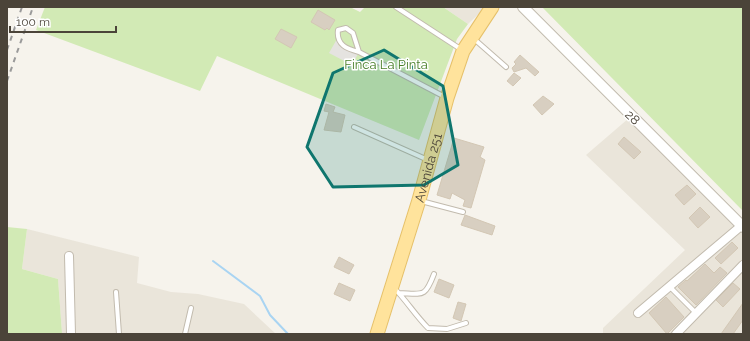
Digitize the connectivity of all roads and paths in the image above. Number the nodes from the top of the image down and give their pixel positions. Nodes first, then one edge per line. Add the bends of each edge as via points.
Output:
1 (396, 7) edge
2 (492, 7) edge
3 (523, 7) edge
4 (472, 37) junction
5 (464, 51) junction
6 (359, 52) junction
7 (506, 67) dead end
8 (447, 98) junction
9 (354, 127) dead end
10 (430, 161) junction
11 (419, 200) junction
12 (463, 212) dead end
13 (742, 226) edge
14 (69, 256) dead end
15 (743, 265) edge
16 (434, 274) dead end
17 (670, 286) junction
18 (396, 290) junction
19 (116, 292) dead end
20 (191, 308) dead end
21 (638, 313) dead end
22 (696, 313) junction
23 (466, 323) dead end
24 (71, 334) edge
25 (119, 334) edge
26 (185, 334) edge
27 (377, 334) edge
28 (676, 334) edge

1 - 5 lane
2 - 4 main road, Avenida 251
3 - 13 street, 28
4 - 5 main road, Avenida 251
4 - 7 lane
5 - 8 main road, Avenida 251
6 - 6 lane via 347,49 340,43 337,38 338,30 346,28 353,32
6 - 8 lane
8 - 10 main road, Avenida 251
9 - 10 lane
10 - 11 main road, Avenida 251
11 - 12 lane
11 - 18 main road, Avenida 251
13 - 17 street
14 - 24 street
15 - 22 street
16 - 18 lane via 429,289 422,294
17 - 21 street
17 - 22 lane
18 - 23 lane via 428,328 447,328
18 - 27 main road, Avenida 251
19 - 25 lane
20 - 26 lane
22 - 28 street

